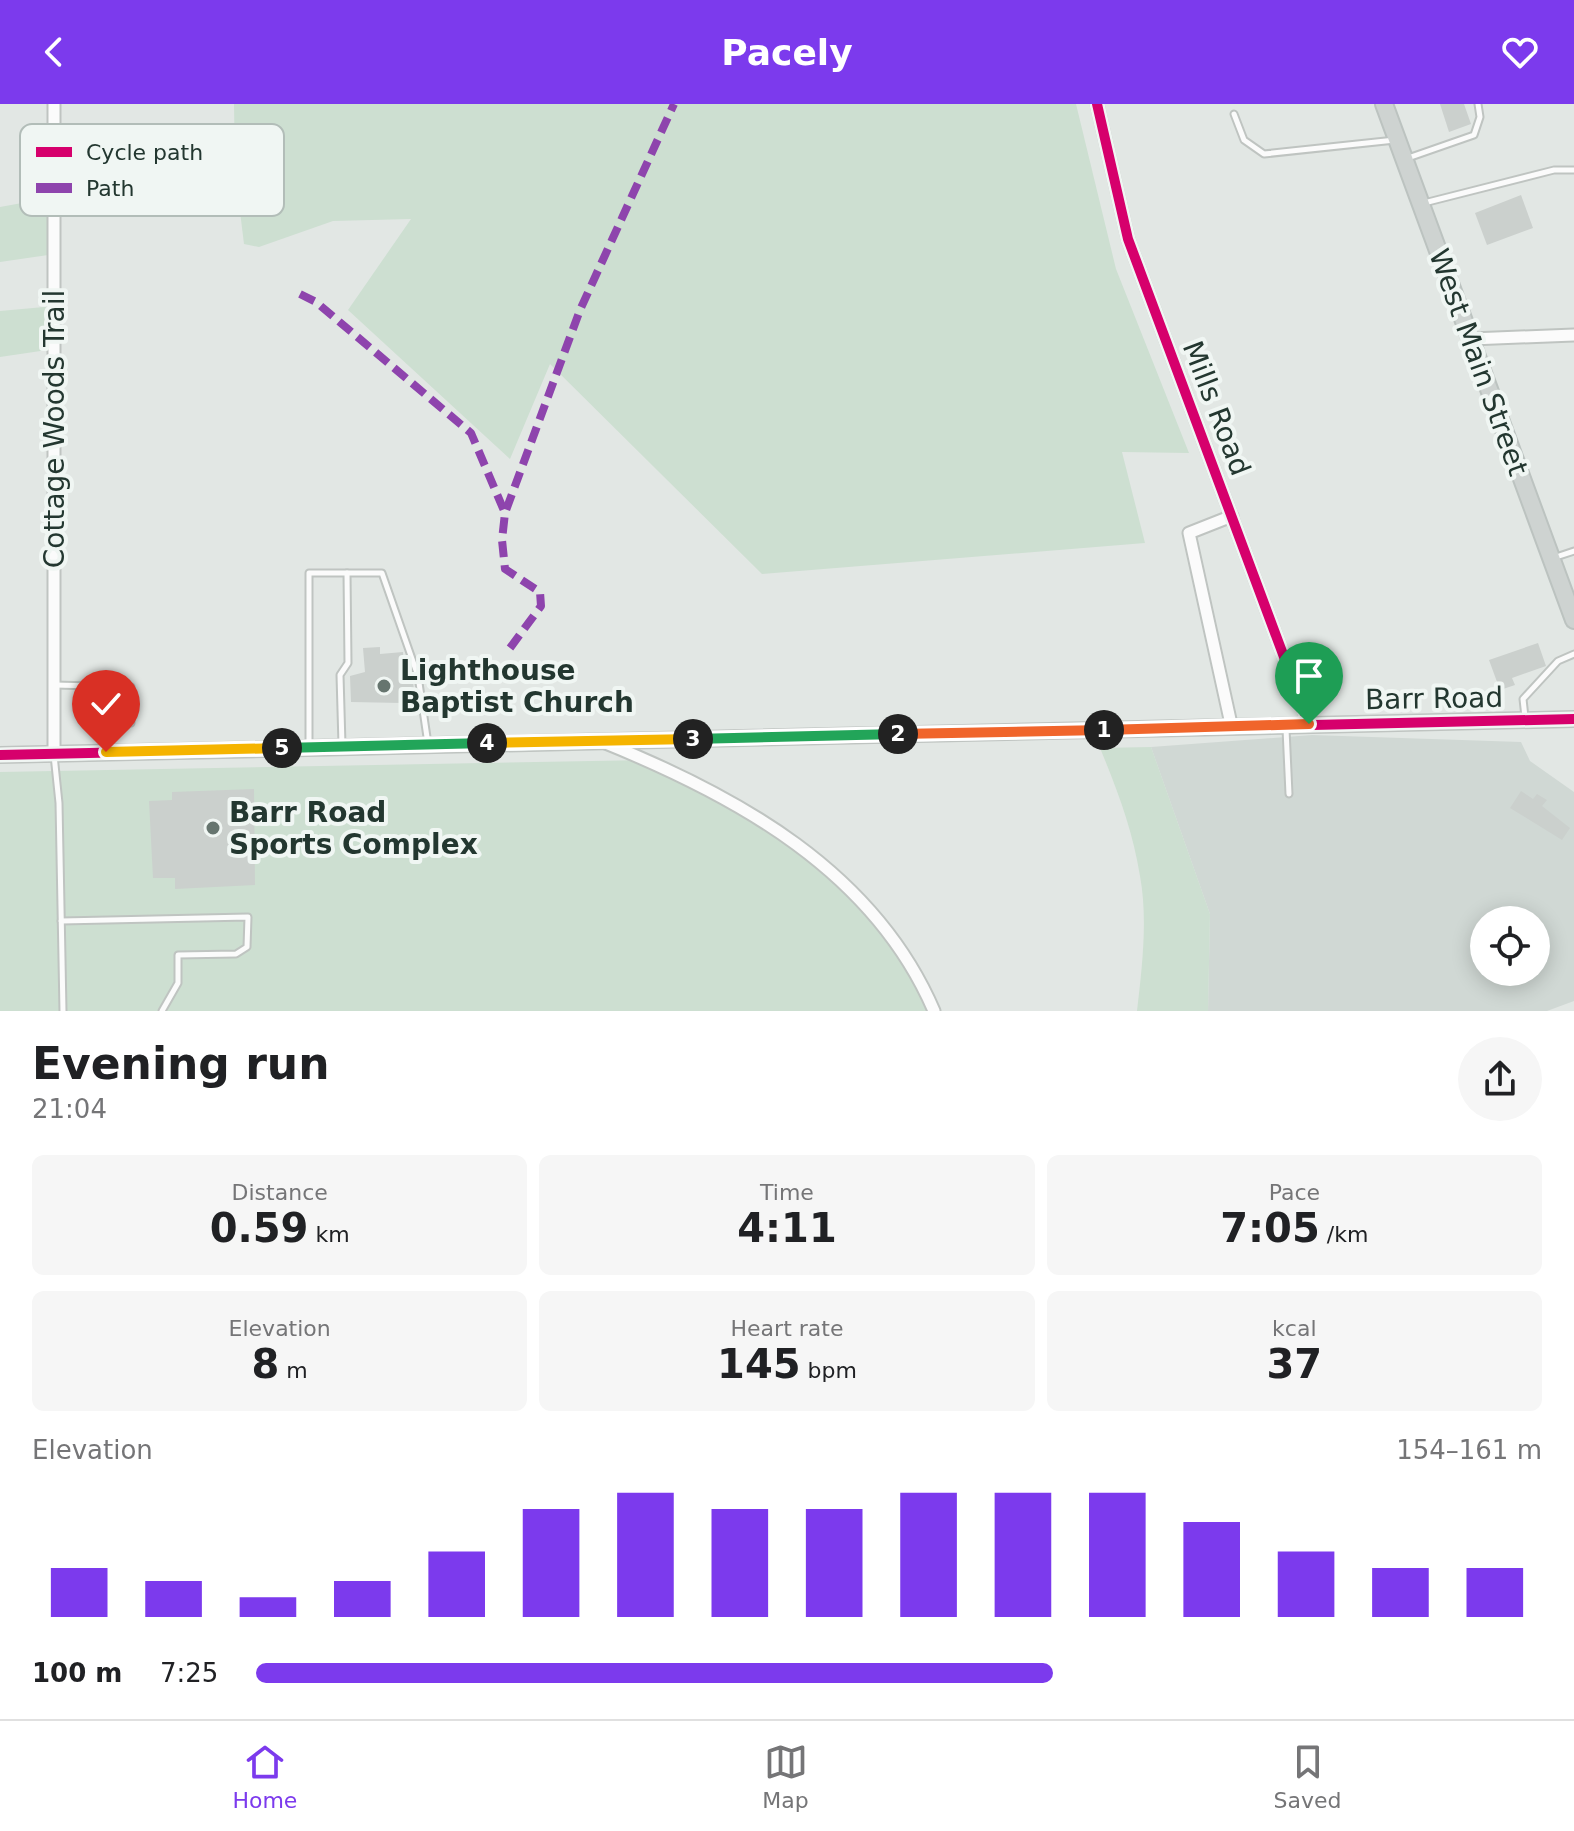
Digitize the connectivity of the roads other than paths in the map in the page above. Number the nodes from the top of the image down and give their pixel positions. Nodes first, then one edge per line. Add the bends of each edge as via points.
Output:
1 (1097, 104) edge
2 (1384, 104) edge
3 (1478, 104) edge
4 (1234, 114) dead end
5 (1396, 140) junction
6 (1403, 160) junction
7 (1574, 170) edge
8 (1420, 204) junction
9 (54, 216) edge
10 (1574, 335) edge
11 (1471, 339) junction
12 (1232, 516) junction
13 (1574, 551) edge
14 (1551, 558) junction
15 (347, 573) junction
16 (1574, 620) edge
17 (1574, 654) edge
18 (54, 685) junction
19 (1574, 719) edge
20 (1525, 720) junction
21 (131, 723) dead end
22 (1231, 724) junction
23 (1286, 724) junction
24 (1309, 724) junction
25 (599, 740) junction
26 (428, 745) junction
27 (309, 747) junction
28 (342, 747) junction
29 (54, 754) junction
30 (0, 755) edge
31 (1289, 794) dead end
32 (61, 921) junction
33 (63, 1011) edge
34 (162, 1011) edge
35 (934, 1011) edge

1 - 12 street, Mills Road via 1128,239
2 - 5 main road, West Main Street
3 - 6 lane via 1474,135
4 - 5 lane via 1244,140 1264,154
5 - 6 main road, West Main Street
6 - 8 main road, West Main Street
7 - 8 lane via 1554,170
8 - 11 main road, West Main Street
9 - 18 street, Cottage Woods Trail
10 - 11 street
11 - 14 main road, West Main Street
12 - 22 street via 1189,533
12 - 24 street, Mills Road
13 - 14 lane
14 - 16 main road, West Main Street
15 - 26 lane via 382,573 418,676
15 - 27 lane via 309,573
15 - 28 lane via 348,663 340,675
17 - 20 lane via 1558,661 1523,699
18 - 21 lane via 131,687
18 - 29 street, Cottage Woods Trail
19 - 20 street, Barr Road
20 - 24 street, Barr Road
22 - 23 street, Barr Road
22 - 25 street, Barr Road
23 - 24 street, Barr Road
23 - 31 lane
25 - 26 street, Barr Road
25 - 35 street via 716,791 803,849 845,884 889,933
26 - 28 street, Barr Road
27 - 28 street, Barr Road
27 - 29 street, Barr Road
29 - 30 street, Barr Road
29 - 32 lane
32 - 33 lane
32 - 34 lane via 248,917 247,947 236,954 178,955 178,983

